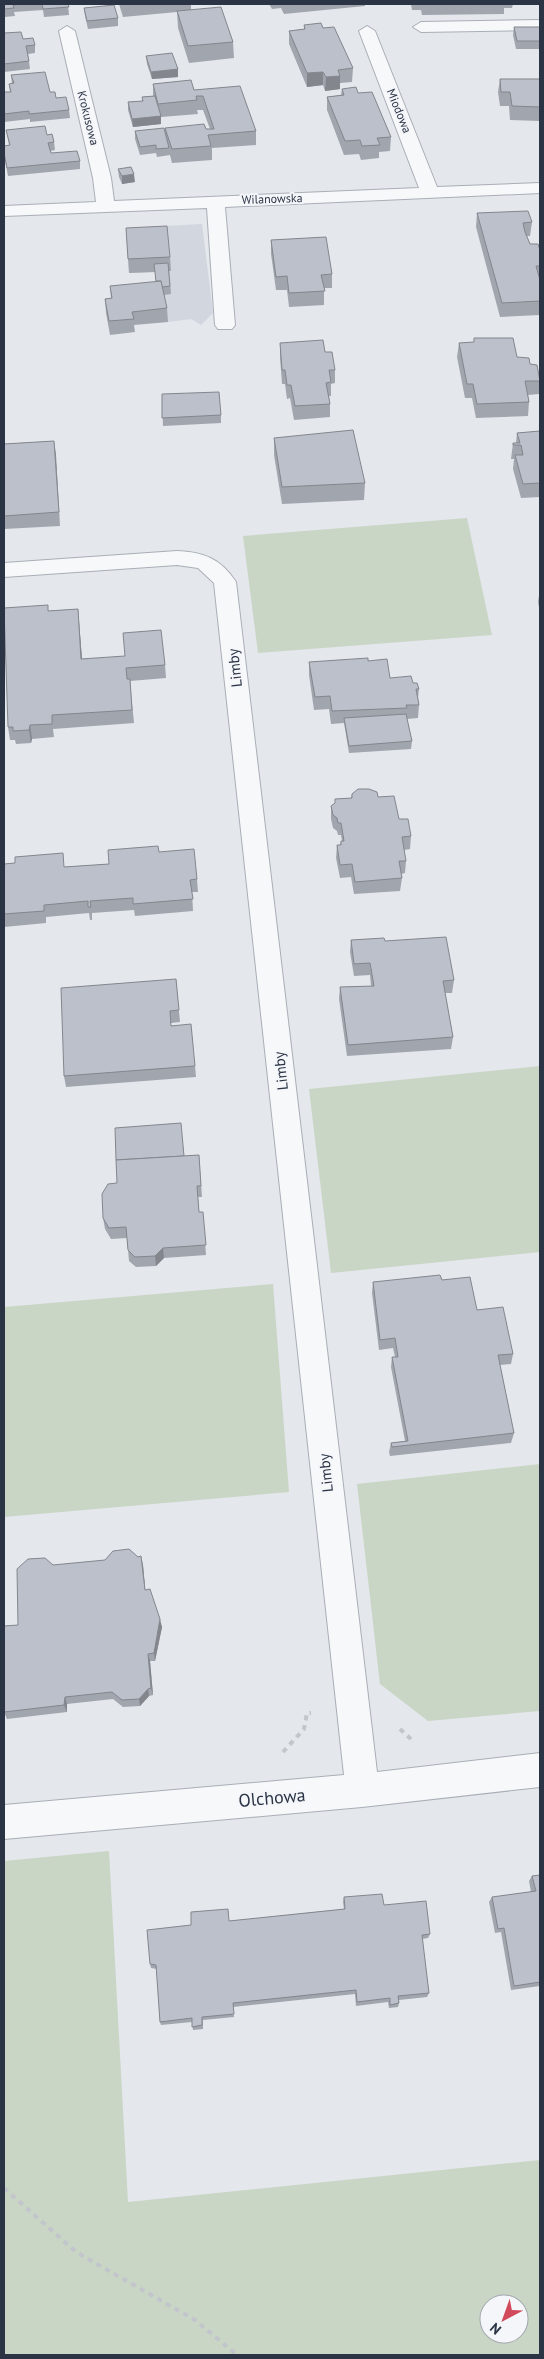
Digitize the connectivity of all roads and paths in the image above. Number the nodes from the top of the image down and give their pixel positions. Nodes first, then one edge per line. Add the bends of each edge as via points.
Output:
1 (540, 25) edge
2 (421, 27) dead end
3 (67, 31) dead end
4 (367, 31) dead end
5 (540, 188) edge
6 (430, 193) junction
7 (216, 201) junction
8 (106, 206) junction
9 (4, 211) edge
10 (225, 324) dead end
11 (4, 570) edge
12 (353, 1708) junction
13 (415, 1742) dead end
14 (274, 1753) dead end
15 (540, 1770) edge
16 (362, 1790) junction
17 (4, 1822) edge
18 (4, 2188) edge
19 (237, 2355) edge

1 - 2 street
3 - 8 street, Krokusowa
4 - 6 street, Miodowa
5 - 6 street, Wilanowska
6 - 7 street, Wilanowska
7 - 8 street, Wilanowska
7 - 10 street
8 - 9 street, Wilanowska
11 - 12 street, Limby via 177,558 207,562 226,582
12 - 13 path via 382,1708 393,1724
12 - 14 path via 307,1713 304,1729 296,1741 284,1752
12 - 16 street, Limby
15 - 16 street, Olchowa
16 - 17 street, Olchowa
18 - 19 path via 76,2252 195,2320

